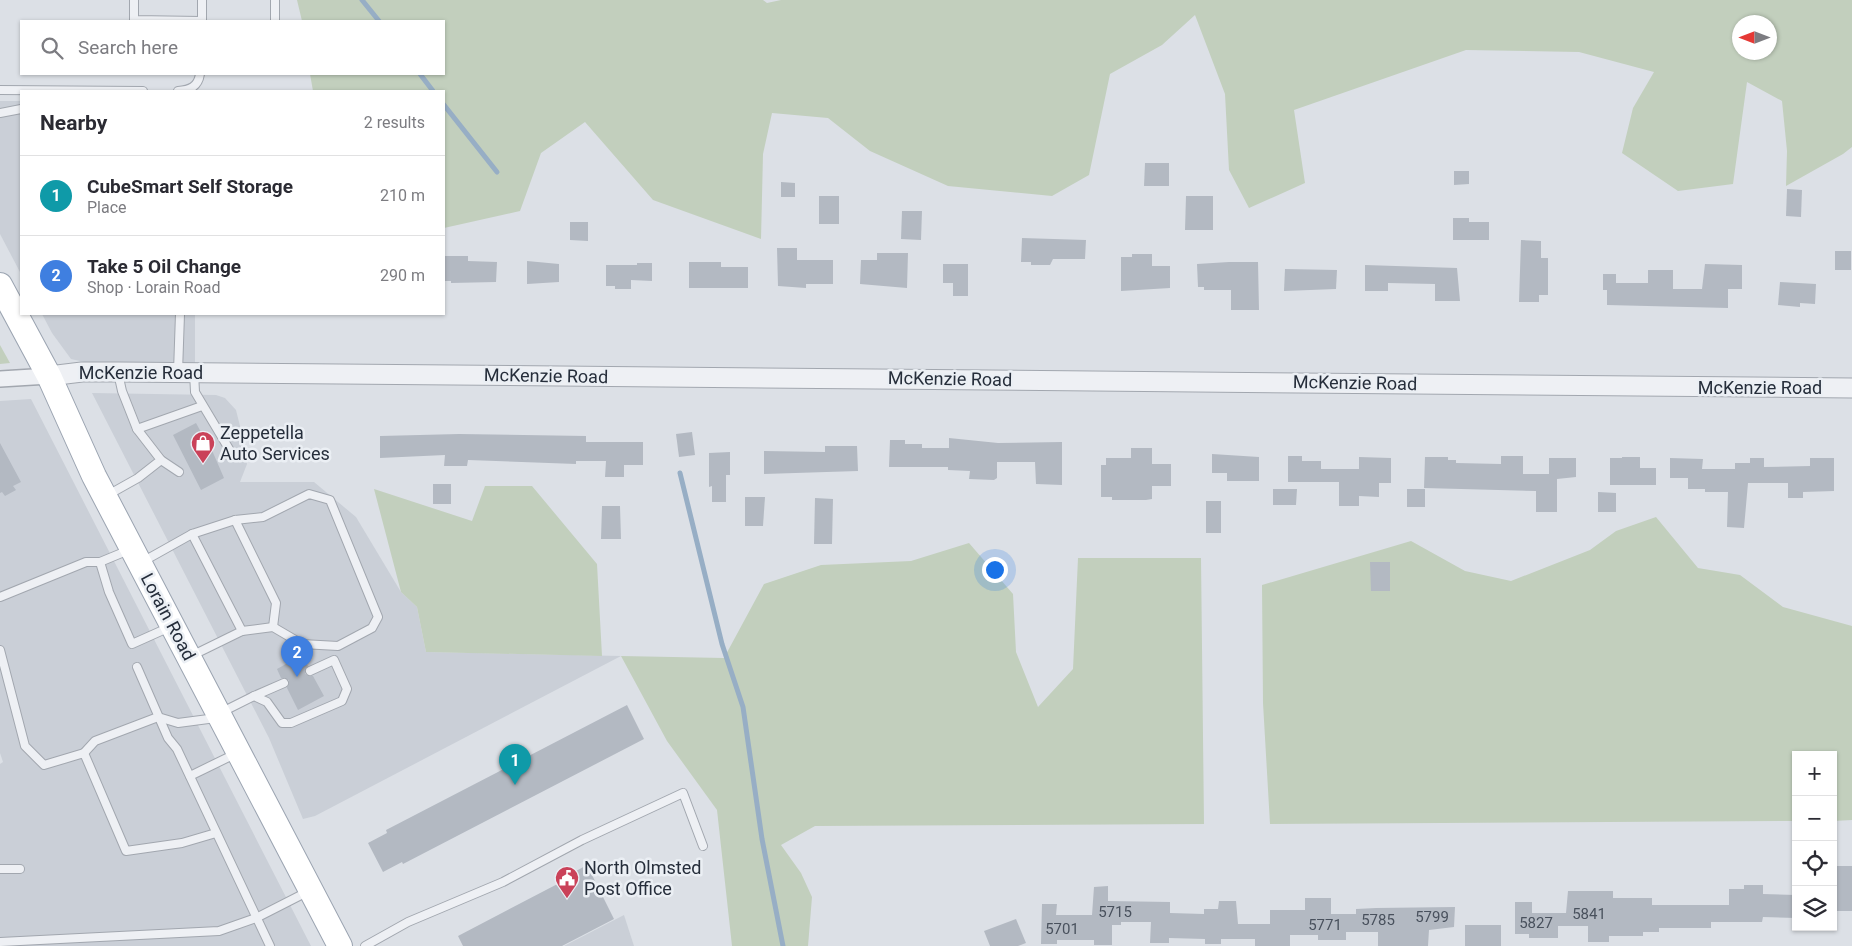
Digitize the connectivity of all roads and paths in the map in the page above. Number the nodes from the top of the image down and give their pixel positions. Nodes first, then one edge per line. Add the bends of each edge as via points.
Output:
1 (134, 0) edge
2 (202, 0) edge
3 (275, 0) edge
4 (134, 20) edge
5 (202, 20) edge
6 (275, 20) edge
7 (200, 75) edge
8 (0, 90) edge
9 (20, 90) edge
10 (183, 90) edge
11 (20, 109) edge
12 (0, 113) edge
13 (0, 285) edge
14 (180, 315) edge
15 (118, 372) junction
16 (186, 372) junction
17 (49, 376) junction
18 (0, 379) edge
19 (1852, 388) edge
20 (202, 406) junction
21 (137, 429) junction
22 (232, 454) dead end
23 (161, 460) junction
24 (179, 472) dead end
25 (105, 497) junction
26 (234, 520) junction
27 (192, 534) junction
28 (136, 555) junction
29 (100, 562) junction
30 (0, 597) edge
31 (172, 626) junction
32 (273, 627) junction
33 (242, 631) junction
34 (0, 650) edge
35 (189, 657) junction
36 (136, 666) dead end
37 (310, 671) dead end
38 (284, 683) dead end
39 (254, 696) junction
40 (219, 715) junction
41 (158, 717) junction
42 (239, 752) junction
43 (84, 753) junction
44 (190, 776) junction
45 (216, 833) junction
46 (704, 846) dead end
47 (20, 868) dead end
48 (0, 869) edge
49 (311, 890) junction
50 (256, 918) junction
51 (0, 942) edge
52 (270, 946) edge
53 (340, 946) edge
54 (365, 946) edge

1 - 4 lane
2 - 5 lane
3 - 6 lane
7 - 10 lane via 193,88
8 - 9 lane
11 - 12 lane
13 - 17 main road, Lorain Road
14 - 16 lane
15 - 16 street, McKenzie Road
15 - 17 street, McKenzie Road
15 - 21 lane
16 - 19 street, McKenzie Road
16 - 20 lane
17 - 18 street
17 - 25 main road, Lorain Road
20 - 21 lane
20 - 22 lane
21 - 23 lane
23 - 24 lane
23 - 25 lane
25 - 28 main road, Lorain Road
26 - 27 lane
26 - 32 lane via 276,604
26 - 32 lane via 263,517 309,494 330,500 378,617 372,628 338,646 302,644
27 - 28 lane
27 - 33 lane
28 - 29 lane
28 - 31 main road, Lorain Road
29 - 30 lane via 86,562
29 - 31 lane via 109,592 132,644
31 - 35 main road, Lorain Road
32 - 33 lane
33 - 35 lane
34 - 43 lane via 25,746 44,765
35 - 40 main road, Lorain Road
36 - 41 lane
37 - 39 lane via 334,660 347,689 342,701 291,723 282,723 267,702
38 - 39 lane
39 - 40 lane
40 - 41 lane via 178,723
40 - 42 main road, Lorain Road
41 - 43 lane via 95,741
41 - 44 lane
42 - 44 lane
42 - 49 main road, Lorain Road
43 - 45 lane via 126,851 182,843
44 - 45 lane
45 - 50 lane
46 - 54 lane via 683,793 582,840 503,882 408,922
47 - 48 lane
49 - 50 lane
49 - 53 main road, Lorain Road
50 - 51 lane via 219,931
50 - 52 lane

